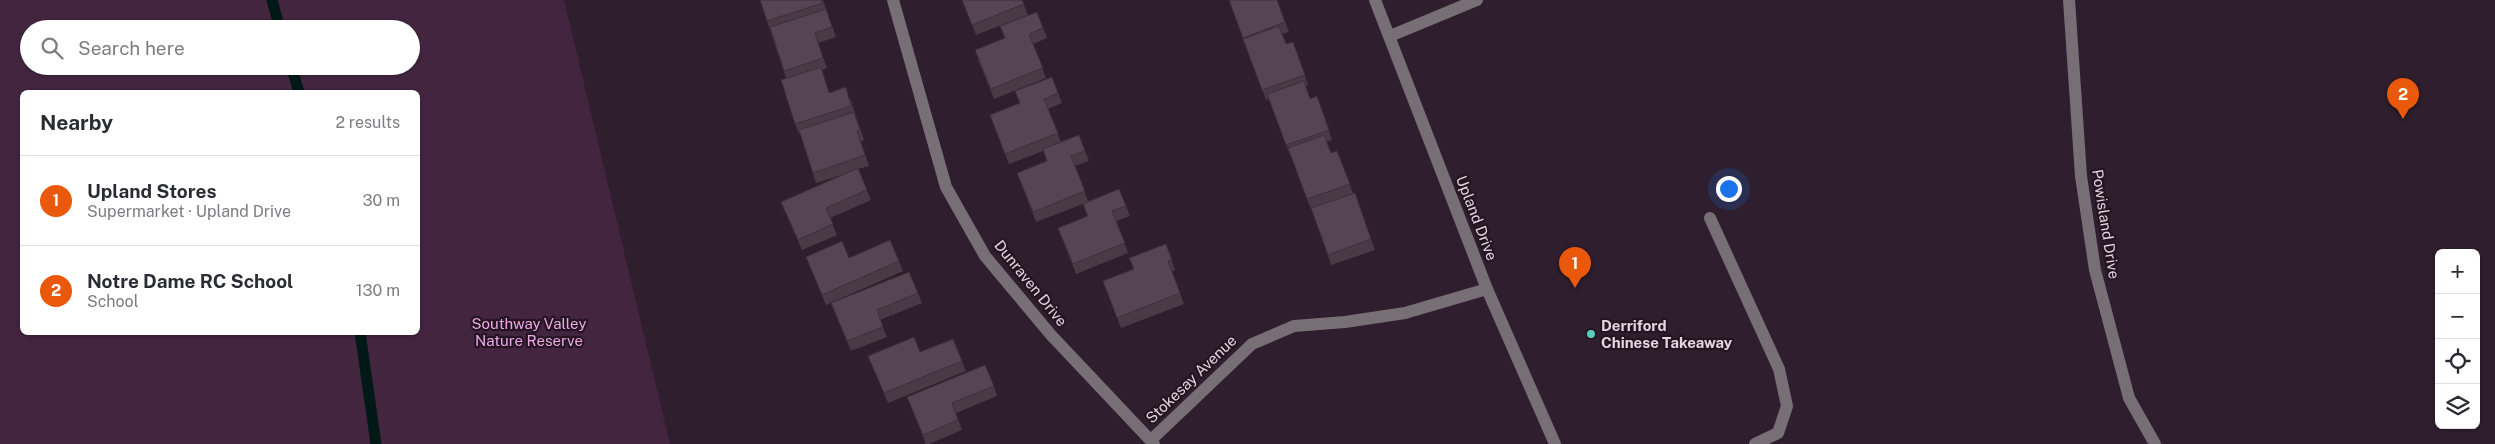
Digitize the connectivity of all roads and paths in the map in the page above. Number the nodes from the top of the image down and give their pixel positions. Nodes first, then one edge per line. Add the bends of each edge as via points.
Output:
1 (893, 0) edge
2 (1375, 0) edge
3 (1477, 0) edge
4 (2069, 0) edge
5 (1390, 36) junction
6 (1710, 218) dead end
7 (1487, 289) junction
8 (1153, 442) edge
9 (1555, 444) edge
10 (1754, 444) edge
11 (2155, 444) edge

1 - 8 street, Dunraven Drive via 946,187 985,256 1051,334
2 - 5 street, Upland Drive
3 - 5 street
4 - 11 street, Powisland Drive via 2081,176 2095,270 2129,398
5 - 7 street, Upland Drive
6 - 10 street via 1779,369 1787,406 1778,433
7 - 8 street, Stokesay Avenue via 1405,313 1294,326 1252,344
7 - 9 street, Upland Drive

